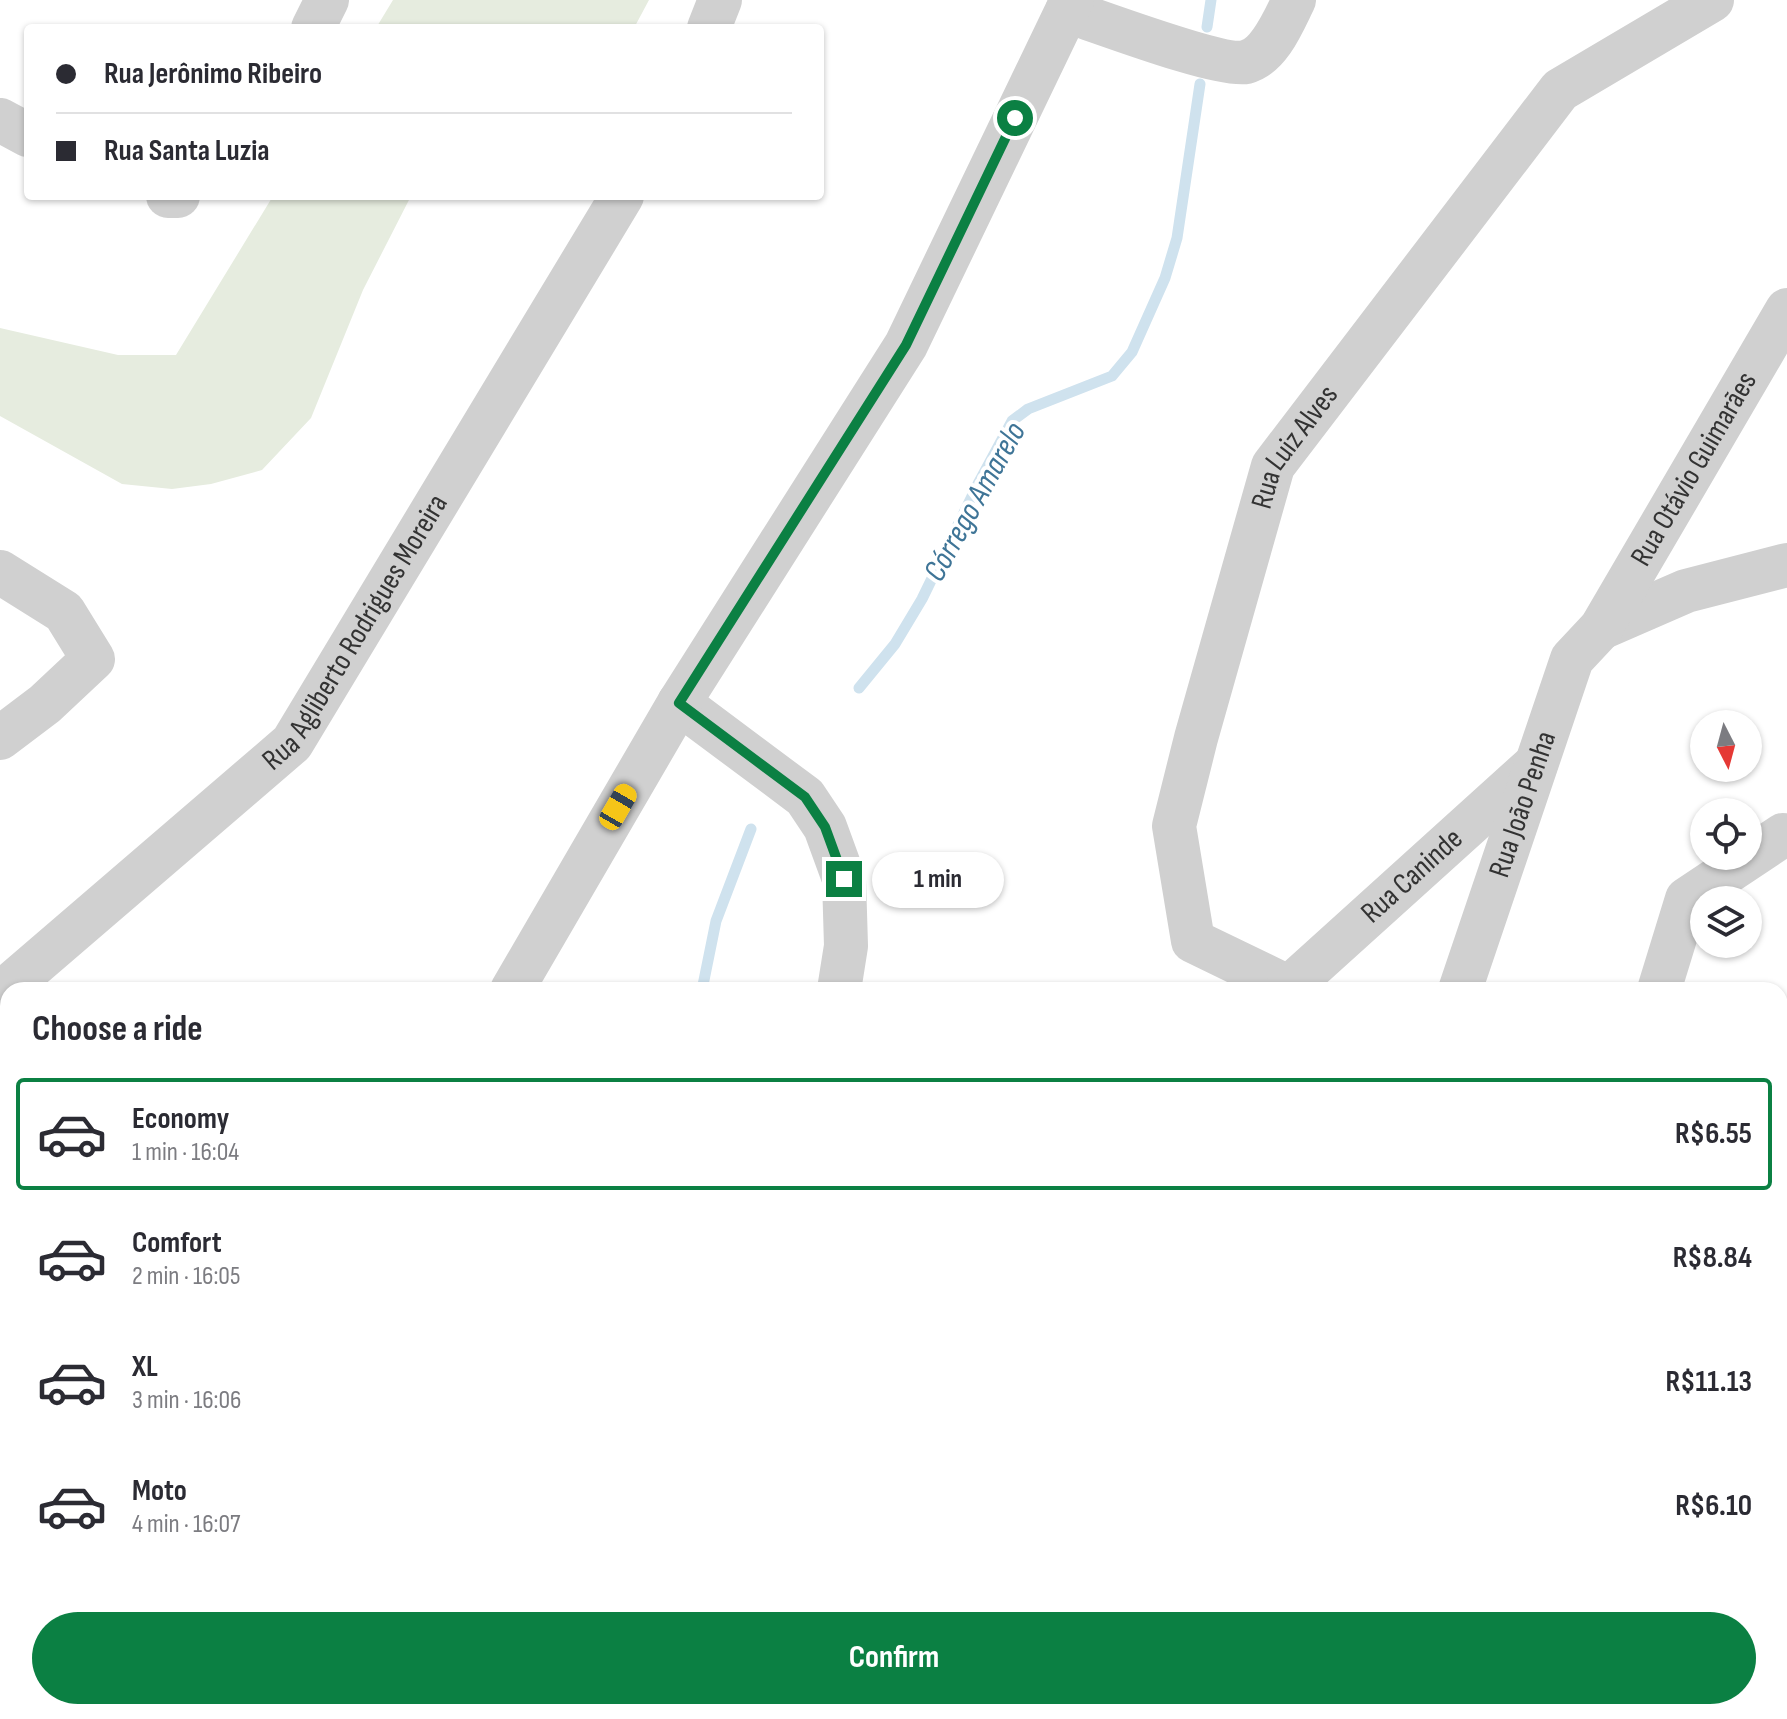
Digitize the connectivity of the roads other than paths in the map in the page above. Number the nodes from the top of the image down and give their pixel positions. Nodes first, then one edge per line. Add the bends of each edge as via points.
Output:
1 (327, 0) edge
2 (720, 0) edge
3 (1294, 0) edge
4 (1712, 0) edge
5 (1070, 5) edge
6 (315, 24) edge
7 (711, 24) edge
8 (0, 120) edge
9 (24, 133) edge
10 (620, 200) edge
11 (1787, 310) edge
12 (1787, 565) edge
13 (0, 572) edge
14 (1601, 628) junction
15 (679, 703) junction
16 (0, 738) edge
17 (1538, 762) junction
18 (1787, 836) edge
19 (14, 982) edge
20 (517, 982) edge
21 (840, 982) edge
22 (1275, 982) edge
23 (1294, 982) edge
24 (1463, 982) edge
25 (1661, 982) edge

1 - 6 street
2 - 7 street
3 - 5 street via 1270,45 1246,62 1218,61
4 - 22 street, Rua Luiz Alves via 1560,90 1273,466 1174,826 1193,941
5 - 15 street via 906,345
8 - 9 street
10 - 19 street, Rua Agliberto Rodrigues Moreira via 292,743
11 - 14 street, Rua Otávio Guimarães
12 - 14 street via 1686,591
13 - 16 street via 64,612 93,659
14 - 17 street, Rua João Penha via 1572,659
15 - 20 street
15 - 21 street via 805,797 825,827 844,879 846,946
17 - 23 street, Rua Caninde
17 - 24 street, Rua João Penha
18 - 25 street via 1687,899

